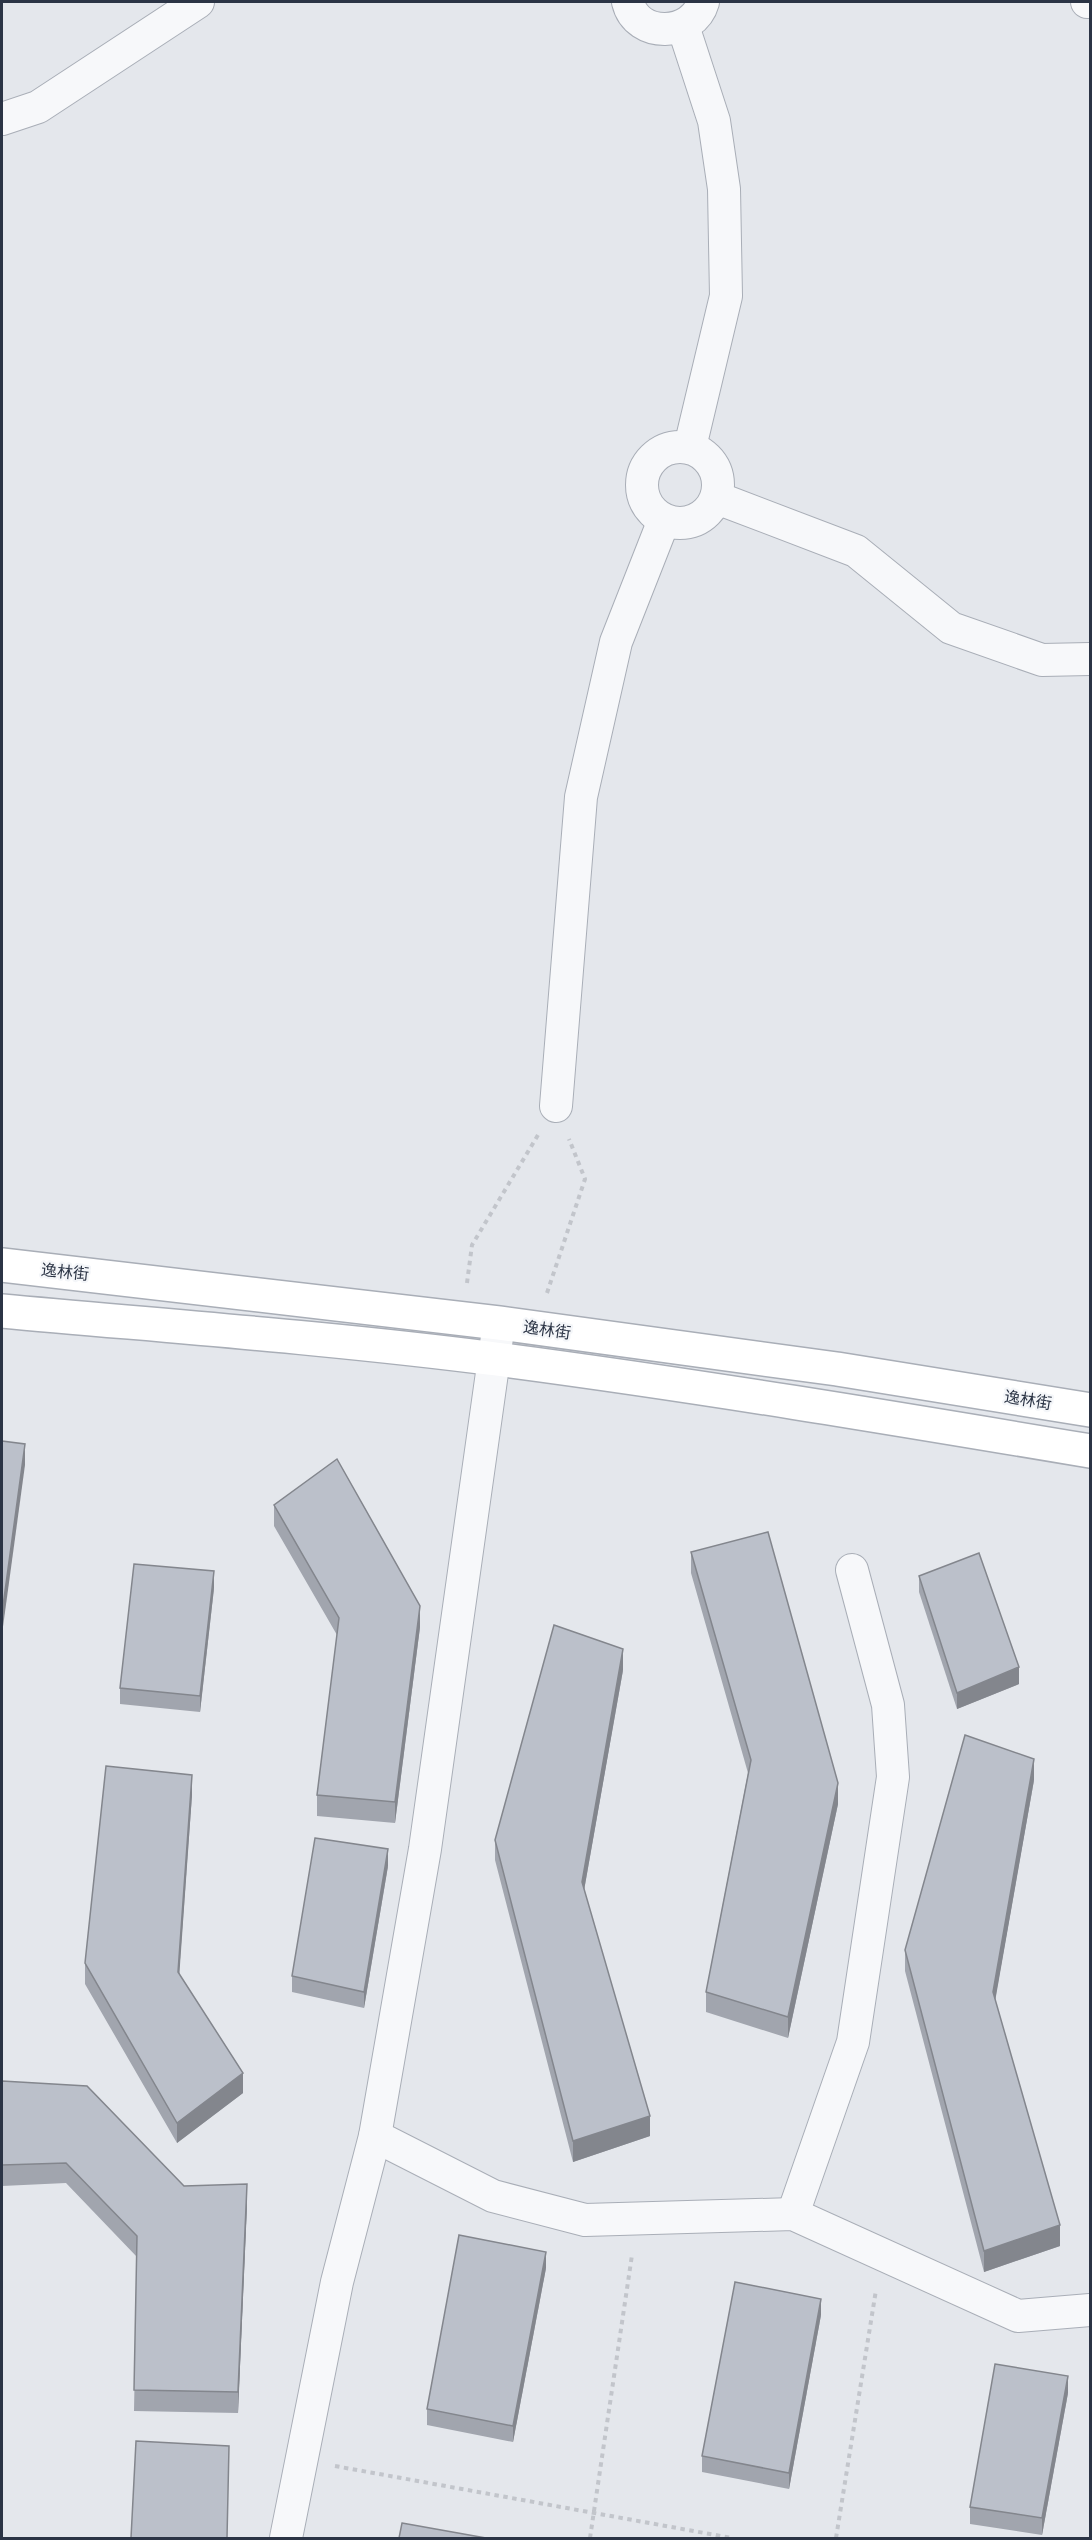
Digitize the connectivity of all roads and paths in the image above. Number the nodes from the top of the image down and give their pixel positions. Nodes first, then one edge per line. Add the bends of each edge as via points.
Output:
1 (198, 2) edge
2 (628, 2) edge
3 (703, 2) edge
4 (683, 26) junction
5 (2, 119) edge
6 (690, 447) junction
7 (717, 498) junction
8 (664, 520) junction
9 (1090, 659) edge
10 (556, 1106) junction
11 (2, 1265) edge
12 (2, 1311) edge
13 (463, 1319) junction
14 (498, 1323) junction
15 (536, 1328) junction
16 (494, 1359) junction
17 (1090, 1410) edge
18 (1090, 1451) edge
19 (852, 1570) dead end
20 (375, 2136) junction
21 (793, 2214) junction
22 (637, 2218) junction
23 (882, 2254) junction
24 (1090, 2310) edge
25 (301, 2460) junction
26 (595, 2513) junction
27 (286, 2538) edge
28 (590, 2538) edge
29 (732, 2538) edge
30 (836, 2538) edge

1 - 5 street via 38,107
2 - 4 street via 645,24 670,30
3 - 4 street via 694,18
4 - 6 street via 714,121 724,189 726,296
6 - 7 street via 711,461 717,479
6 - 8 street via 665,449 646,466 642,490 650,508
7 - 8 street via 700,518 689,523
7 - 9 street via 856,551 951,628 1042,660
8 - 10 street via 616,642 581,797
10 - 13 path via 472,1245
10 - 15 path via 585,1179
11 - 13 street, 逸林街
12 - 16 street
13 - 14 street, 逸林街
14 - 15 street, 逸林街
14 - 16 street
15 - 17 street, 逸林街 via 837,1369
16 - 18 street via 833,1407
16 - 20 street via 425,1849
19 - 21 street via 888,1705 893,1777 852,2042
20 - 22 street via 493,2196 585,2220
20 - 25 street via 337,2282
21 - 22 street
21 - 23 street
22 - 26 path
23 - 24 street via 1018,2316
23 - 30 path
25 - 26 path
25 - 27 street
26 - 28 path
26 - 29 path

